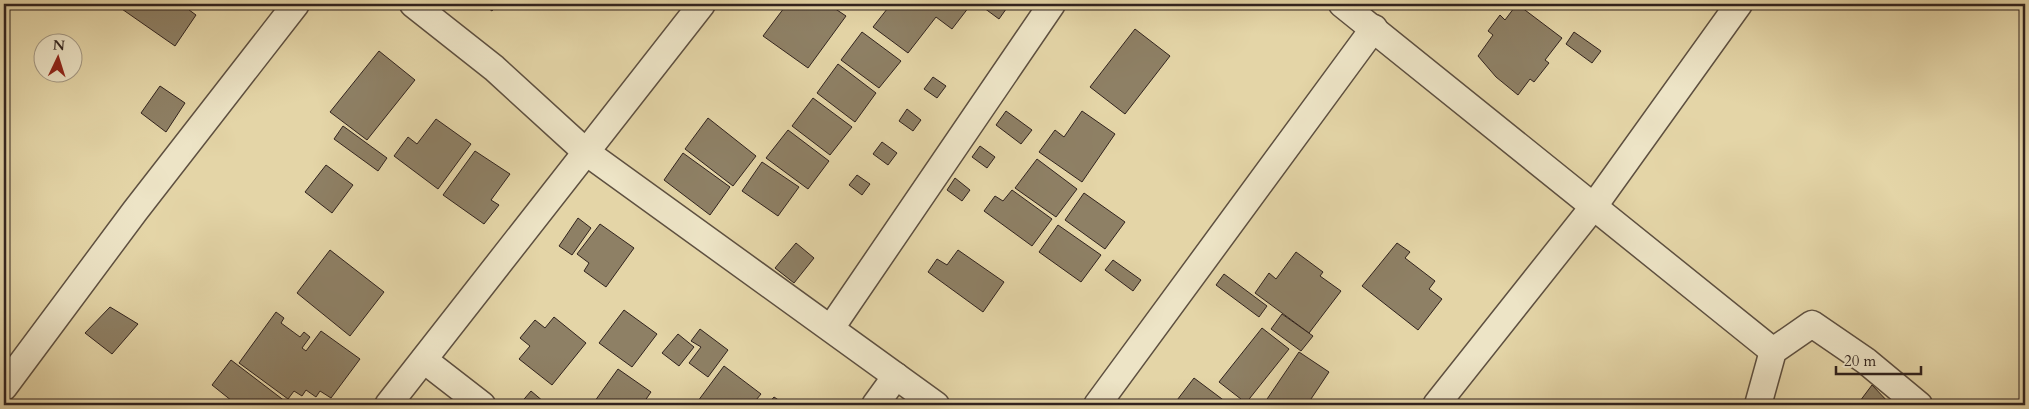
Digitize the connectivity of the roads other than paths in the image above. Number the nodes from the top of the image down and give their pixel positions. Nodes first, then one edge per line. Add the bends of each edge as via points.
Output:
1 (296, 4) edge
2 (413, 4) edge
3 (702, 4) edge
4 (1052, 4) edge
5 (1342, 4) edge
6 (1739, 4) edge
7 (1374, 28) junction
8 (586, 152) junction
9 (1594, 206) junction
10 (831, 328) junction
11 (1773, 351) junction
12 (424, 360) junction
13 (896, 376) junction
14 (4, 387) edge
15 (388, 405) edge
16 (482, 405) edge
17 (875, 405) edge
18 (936, 405) edge
19 (1097, 405) edge
20 (1436, 405) edge
21 (1758, 405) edge
22 (1919, 405) edge

1 - 14 street via 135,211
2 - 8 street via 494,68
3 - 8 street
4 - 10 street
5 - 7 street
6 - 9 street
7 - 9 street
7 - 19 street
8 - 10 street
8 - 12 street
9 - 11 street
9 - 20 street
10 - 13 street
11 - 21 street
11 - 22 street via 1812,324
12 - 15 street
12 - 16 street
13 - 17 street
13 - 18 street

